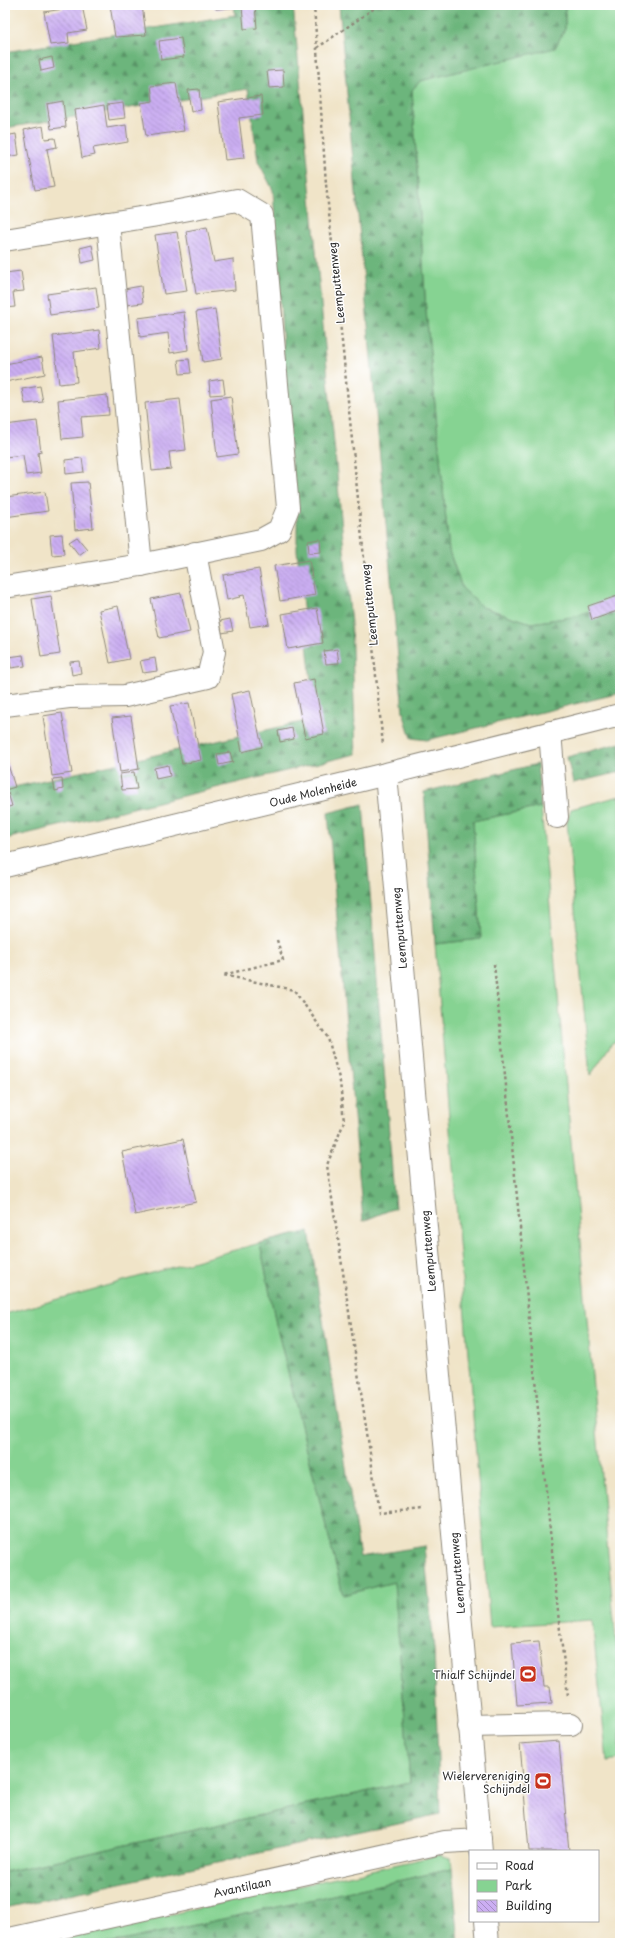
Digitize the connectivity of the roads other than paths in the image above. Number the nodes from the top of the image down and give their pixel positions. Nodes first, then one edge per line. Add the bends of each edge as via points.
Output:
1 (108, 223) junction
2 (5, 240) edge
3 (195, 553) junction
4 (141, 565) junction
5 (5, 587) edge
6 (5, 705) edge
7 (620, 715) edge
8 (550, 732) junction
9 (386, 774) junction
10 (557, 817) dead end
11 (5, 866) edge
12 (571, 1724) road end
13 (469, 1726) junction
14 (480, 1845) edge
15 (486, 1922) edge
16 (5, 1940) edge
17 (488, 1943) edge

1 - 2 street
1 - 3 street via 237,200 262,215 288,508 279,530 261,540
1 - 4 street
3 - 4 street
3 - 6 street via 214,652 208,677 125,696 69,697
4 - 5 street
7 - 8 street, Oude Molenheide
8 - 9 street, Oude Molenheide
8 - 10 street
9 - 11 street, Oude Molenheide
9 - 13 street, Leemputtenweg
12 - 13 street
13 - 14 street, Leemputtenweg
14 - 16 street, Avantilaan via 445,1842
15 - 17 street

